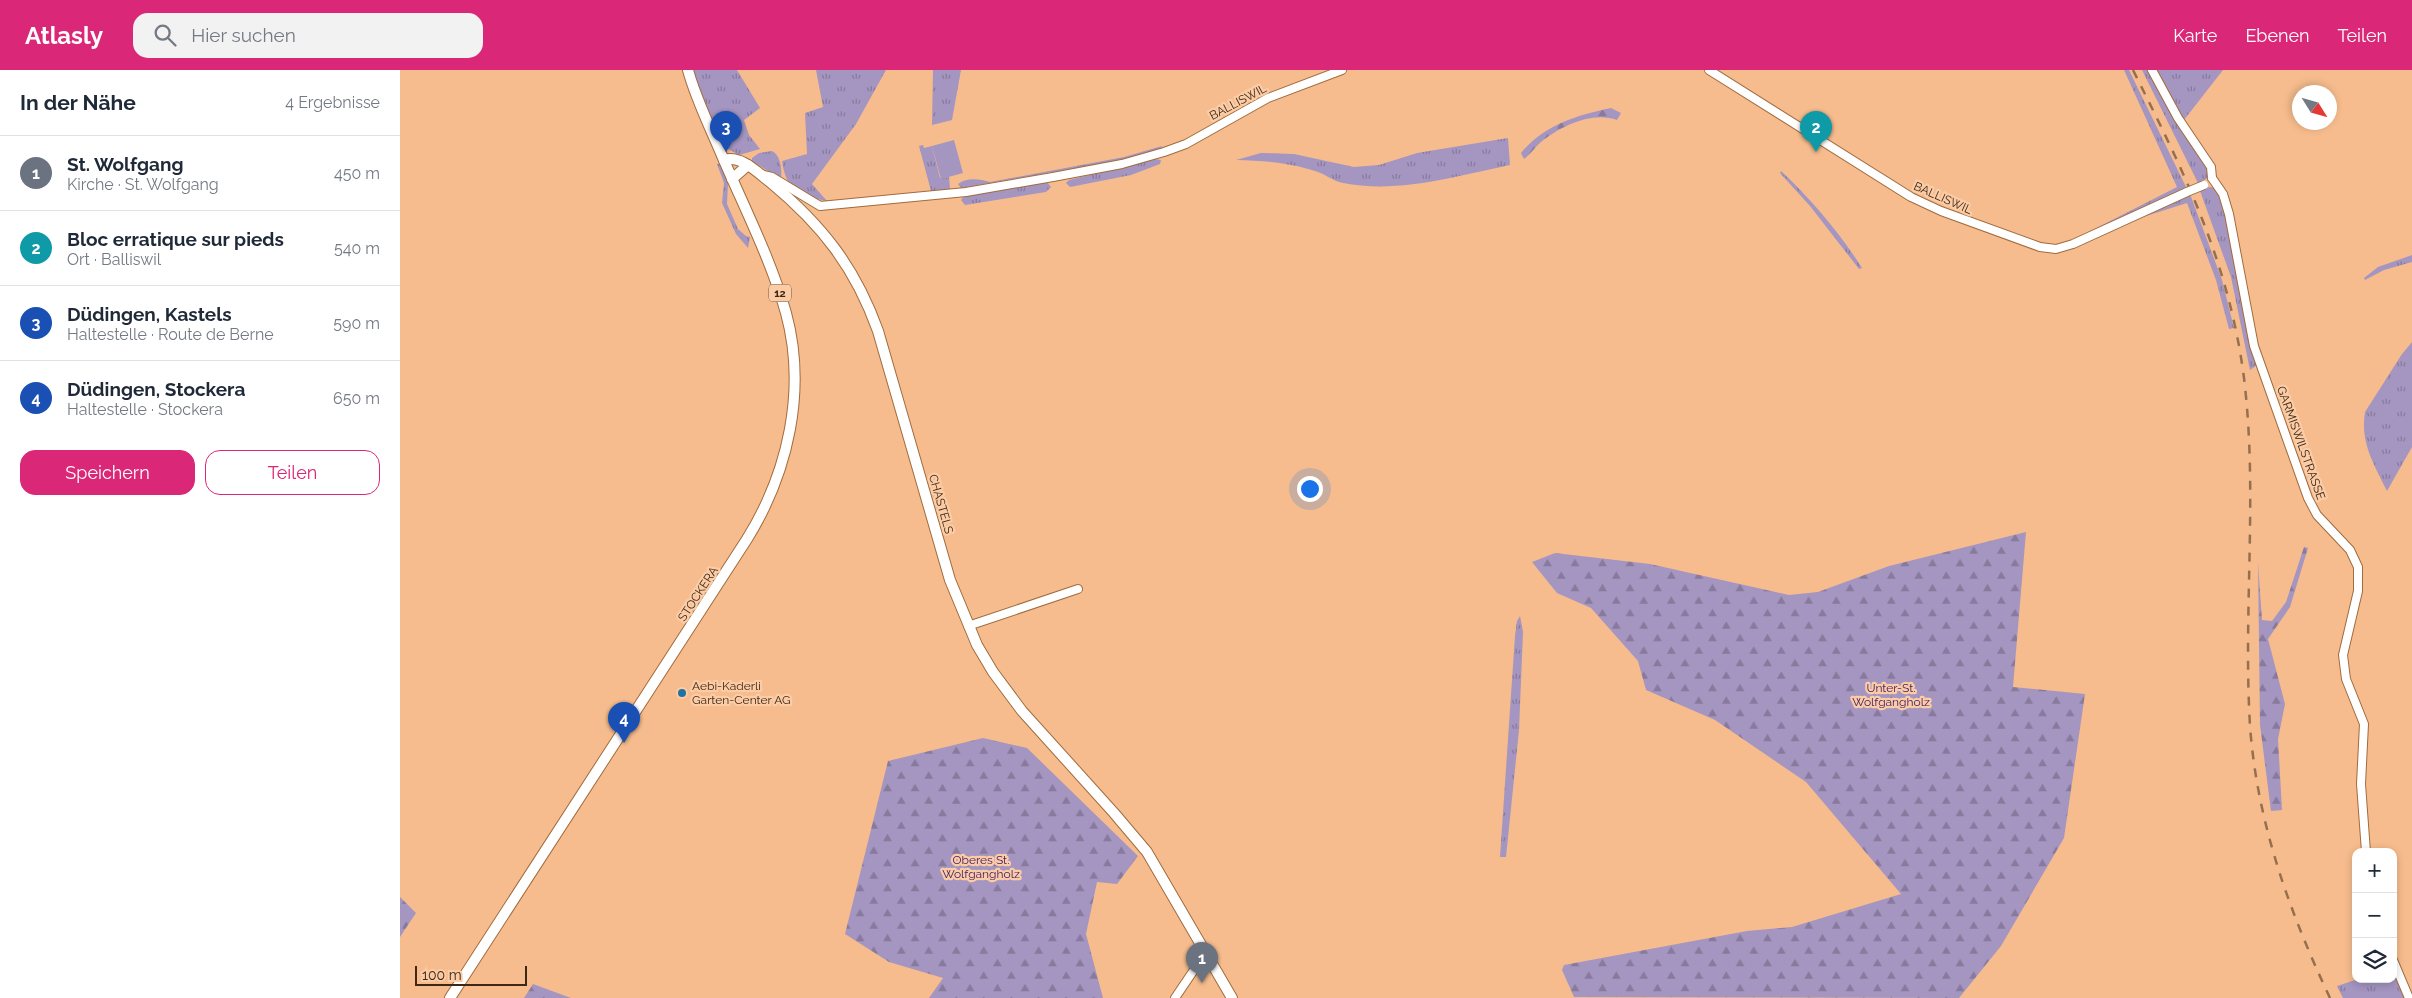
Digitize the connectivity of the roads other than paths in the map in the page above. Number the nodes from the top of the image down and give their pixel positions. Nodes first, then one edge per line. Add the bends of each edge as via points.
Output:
1 (688, 70) edge
2 (1342, 70) edge
3 (1709, 70) edge
4 (2152, 70) edge
5 (1146, 158) joint
6 (724, 160) junction
7 (748, 165) junction
8 (760, 174) junction
9 (2212, 178) junction
10 (732, 179) junction
11 (1078, 589) dead end
12 (968, 626) junction
13 (2366, 848) edge
14 (1208, 955) junction
15 (2397, 970) edge
16 (450, 998) edge
17 (1175, 998) edge
18 (1232, 998) edge
19 (2409, 998) edge

1 - 6 main road, 12
2 - 5 street, BALLISWIL via 1268,98 1186,144
3 - 9 street, BALLISWIL, bridge via 1911,197 2040,247 2056,249 2073,244 2204,185
4 - 9 street via 2178,118 2211,167
5 - 8 street, CHASTELS via 966,192 820,206 772,176
6 - 7 main road, CHASTELS via 733,158
6 - 10 main road, STOCKERA / 12
7 - 8 main road, CHASTELS
7 - 10 main road
8 - 12 main road, CHASTELS via 818,226 840,254 861,290 878,331 948,570
9 - 13 street, GARMISWILSTRASSE via 2223,194 2229,214 2257,358 2308,498 2317,515 2350,550 2358,567 2358,591 2343,656 2346,679 2364,724 2361,784
10 - 16 main road, STOCKERA / 12 via 776,282 791,338 792,411 776,481 744,545
11 - 12 street
12 - 14 main road, CHASTELS via 987,663 1011,698 1126,827 1158,869
14 - 17 street via 1200,961
14 - 18 main road, CHASTELS
15 - 19 street

